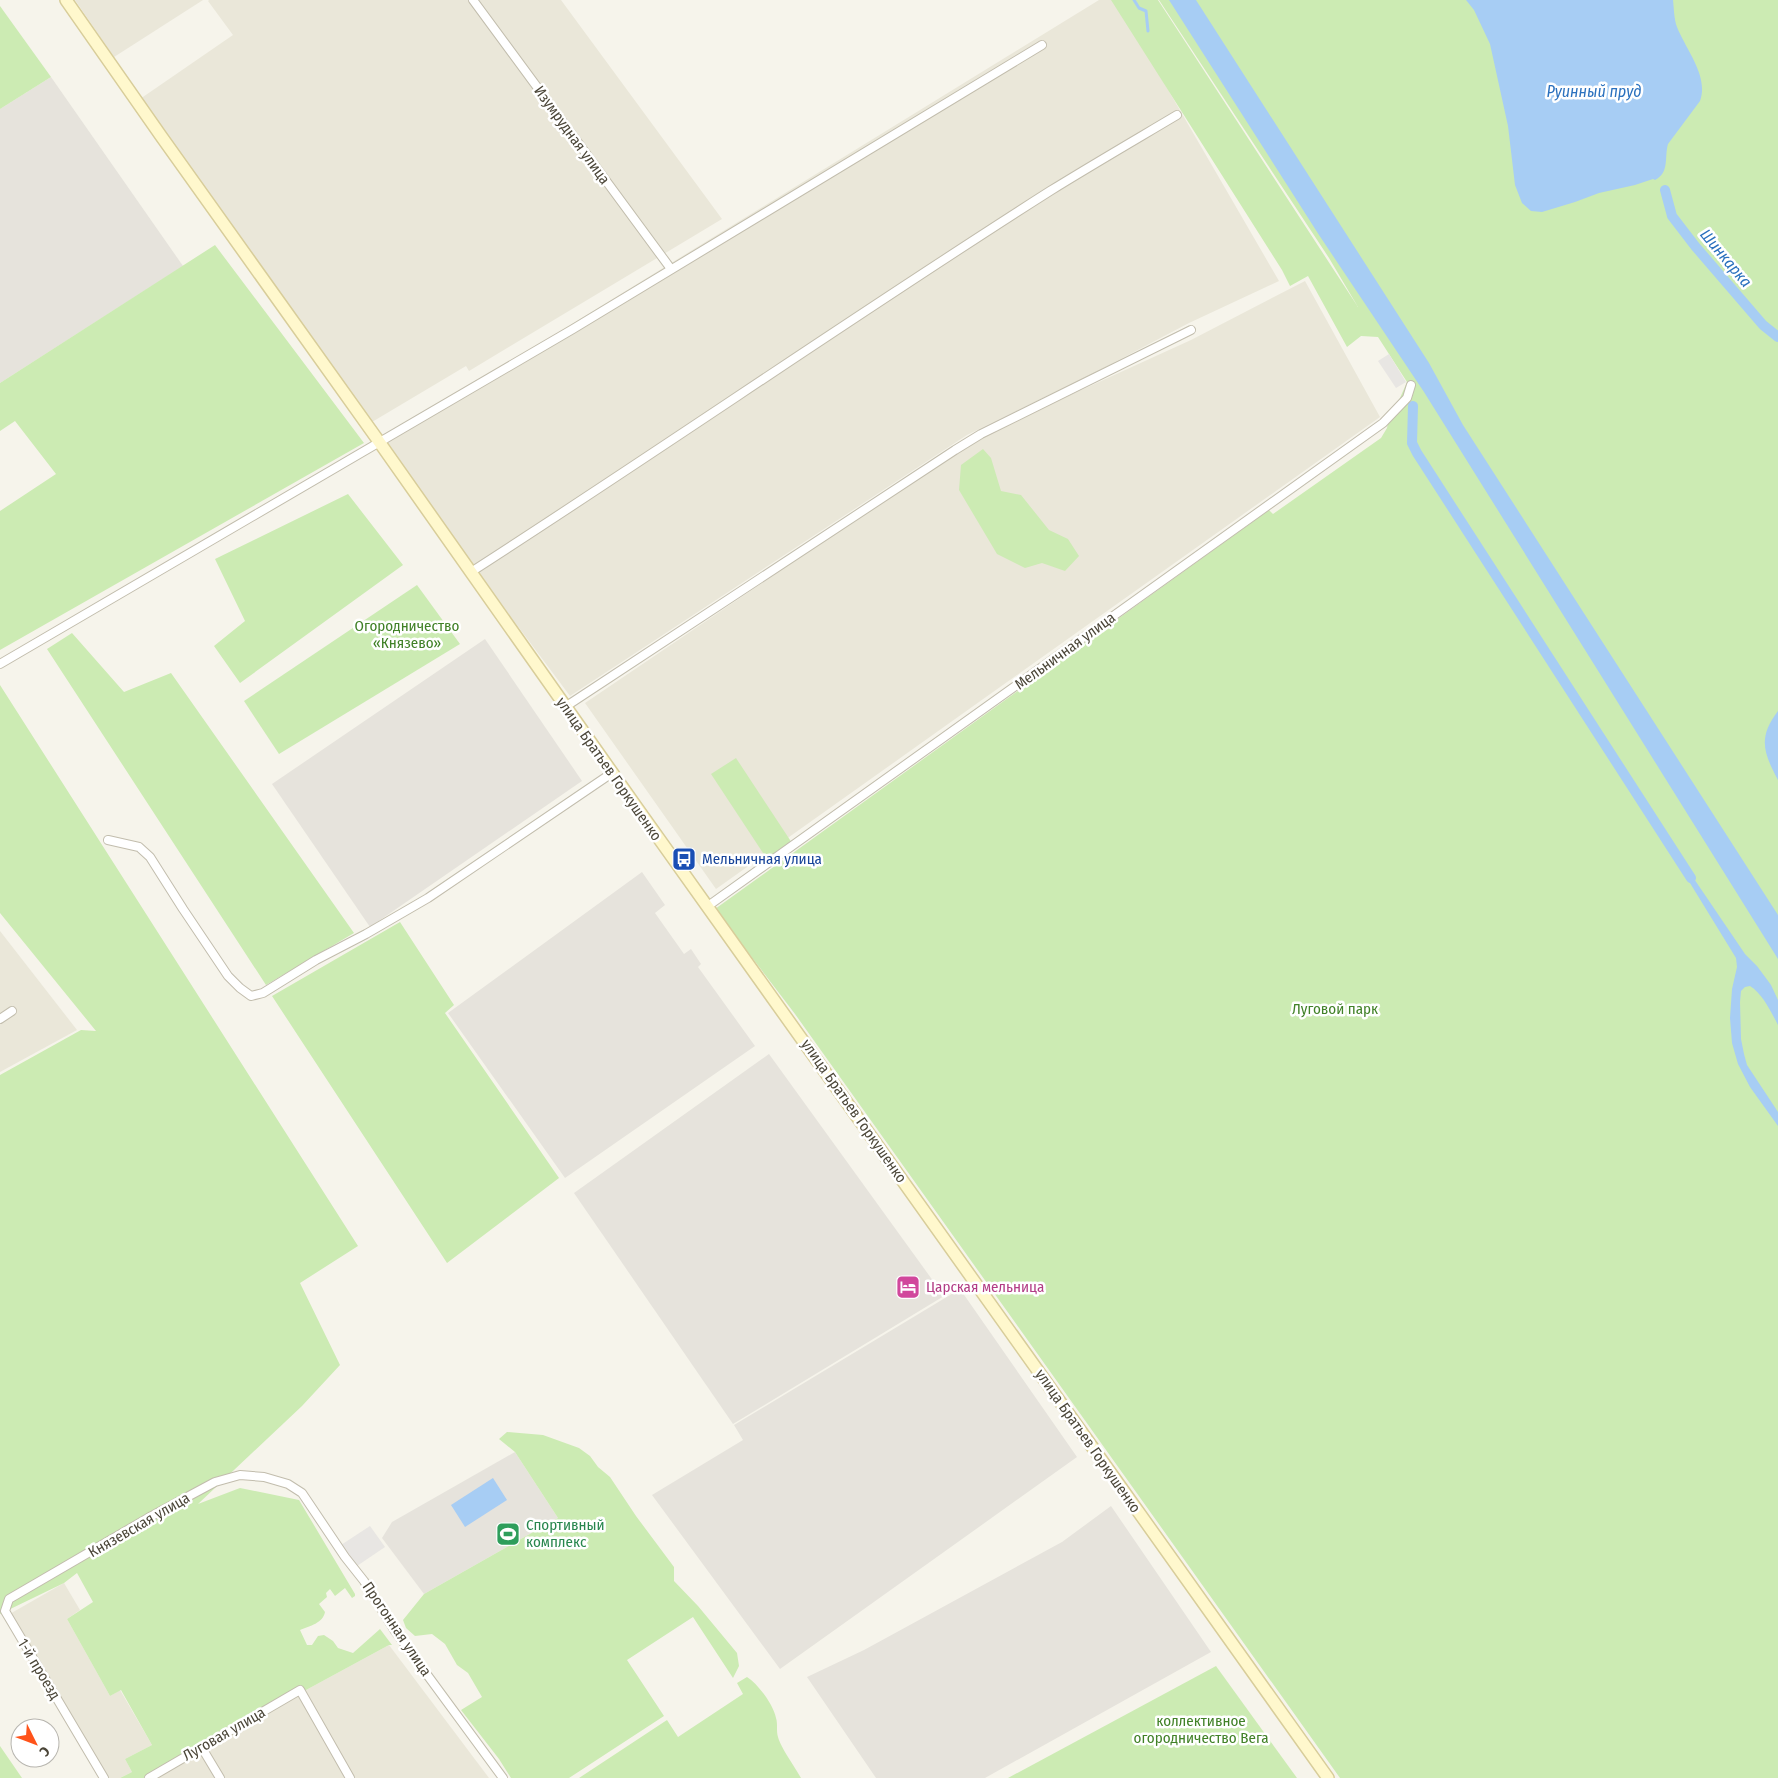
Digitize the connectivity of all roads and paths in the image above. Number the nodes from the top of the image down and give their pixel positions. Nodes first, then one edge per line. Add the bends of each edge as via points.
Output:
1 (66, 0) edge
2 (473, 0) edge
3 (1042, 45) dead end
4 (1177, 115) dead end
5 (671, 269) junction
6 (1191, 330) dead end
7 (1411, 385) dead end
8 (378, 440) junction
9 (471, 572) junction
10 (0, 664) edge
11 (565, 707) junction
12 (612, 773) junction
13 (108, 840) dead end
14 (708, 906) junction
15 (12, 1012) dead end
16 (0, 1019) edge
17 (288, 1484) joint
18 (5, 1611) joint
19 (202, 1748) junction
20 (104, 1778) edge
21 (149, 1778) edge
22 (220, 1778) edge
23 (350, 1778) edge
24 (503, 1778) edge
25 (1328, 1778) edge

1 - 8 street, улица Братьев Горкушенко
2 - 5 street, Изумрудная улица
3 - 5 street
4 - 9 street via 1052,190 875,304
5 - 8 street via 574,329
6 - 11 street via 955,450
7 - 14 street, Мельничная улица via 1406,398 1383,423
8 - 9 street, улица Братьев Горкушенко
8 - 10 street
9 - 11 street, улица Братьев Горкушенко
11 - 12 street, улица Братьев Горкушенко
12 - 13 street via 428,898 263,993 251,996 228,976 150,857 139,847
12 - 14 street, улица Братьев Горкушенко
14 - 25 street, улица Братьев Горкушенко
15 - 16 street
17 - 18 street, Князевская улица via 240,1475 215,1482 9,1599
17 - 24 street, Прогонная улица via 302,1493 395,1631
18 - 20 street, 1-й проезд
19 - 21 street, Луговая улица
19 - 22 street
19 - 23 street, Луговая улица via 300,1690

